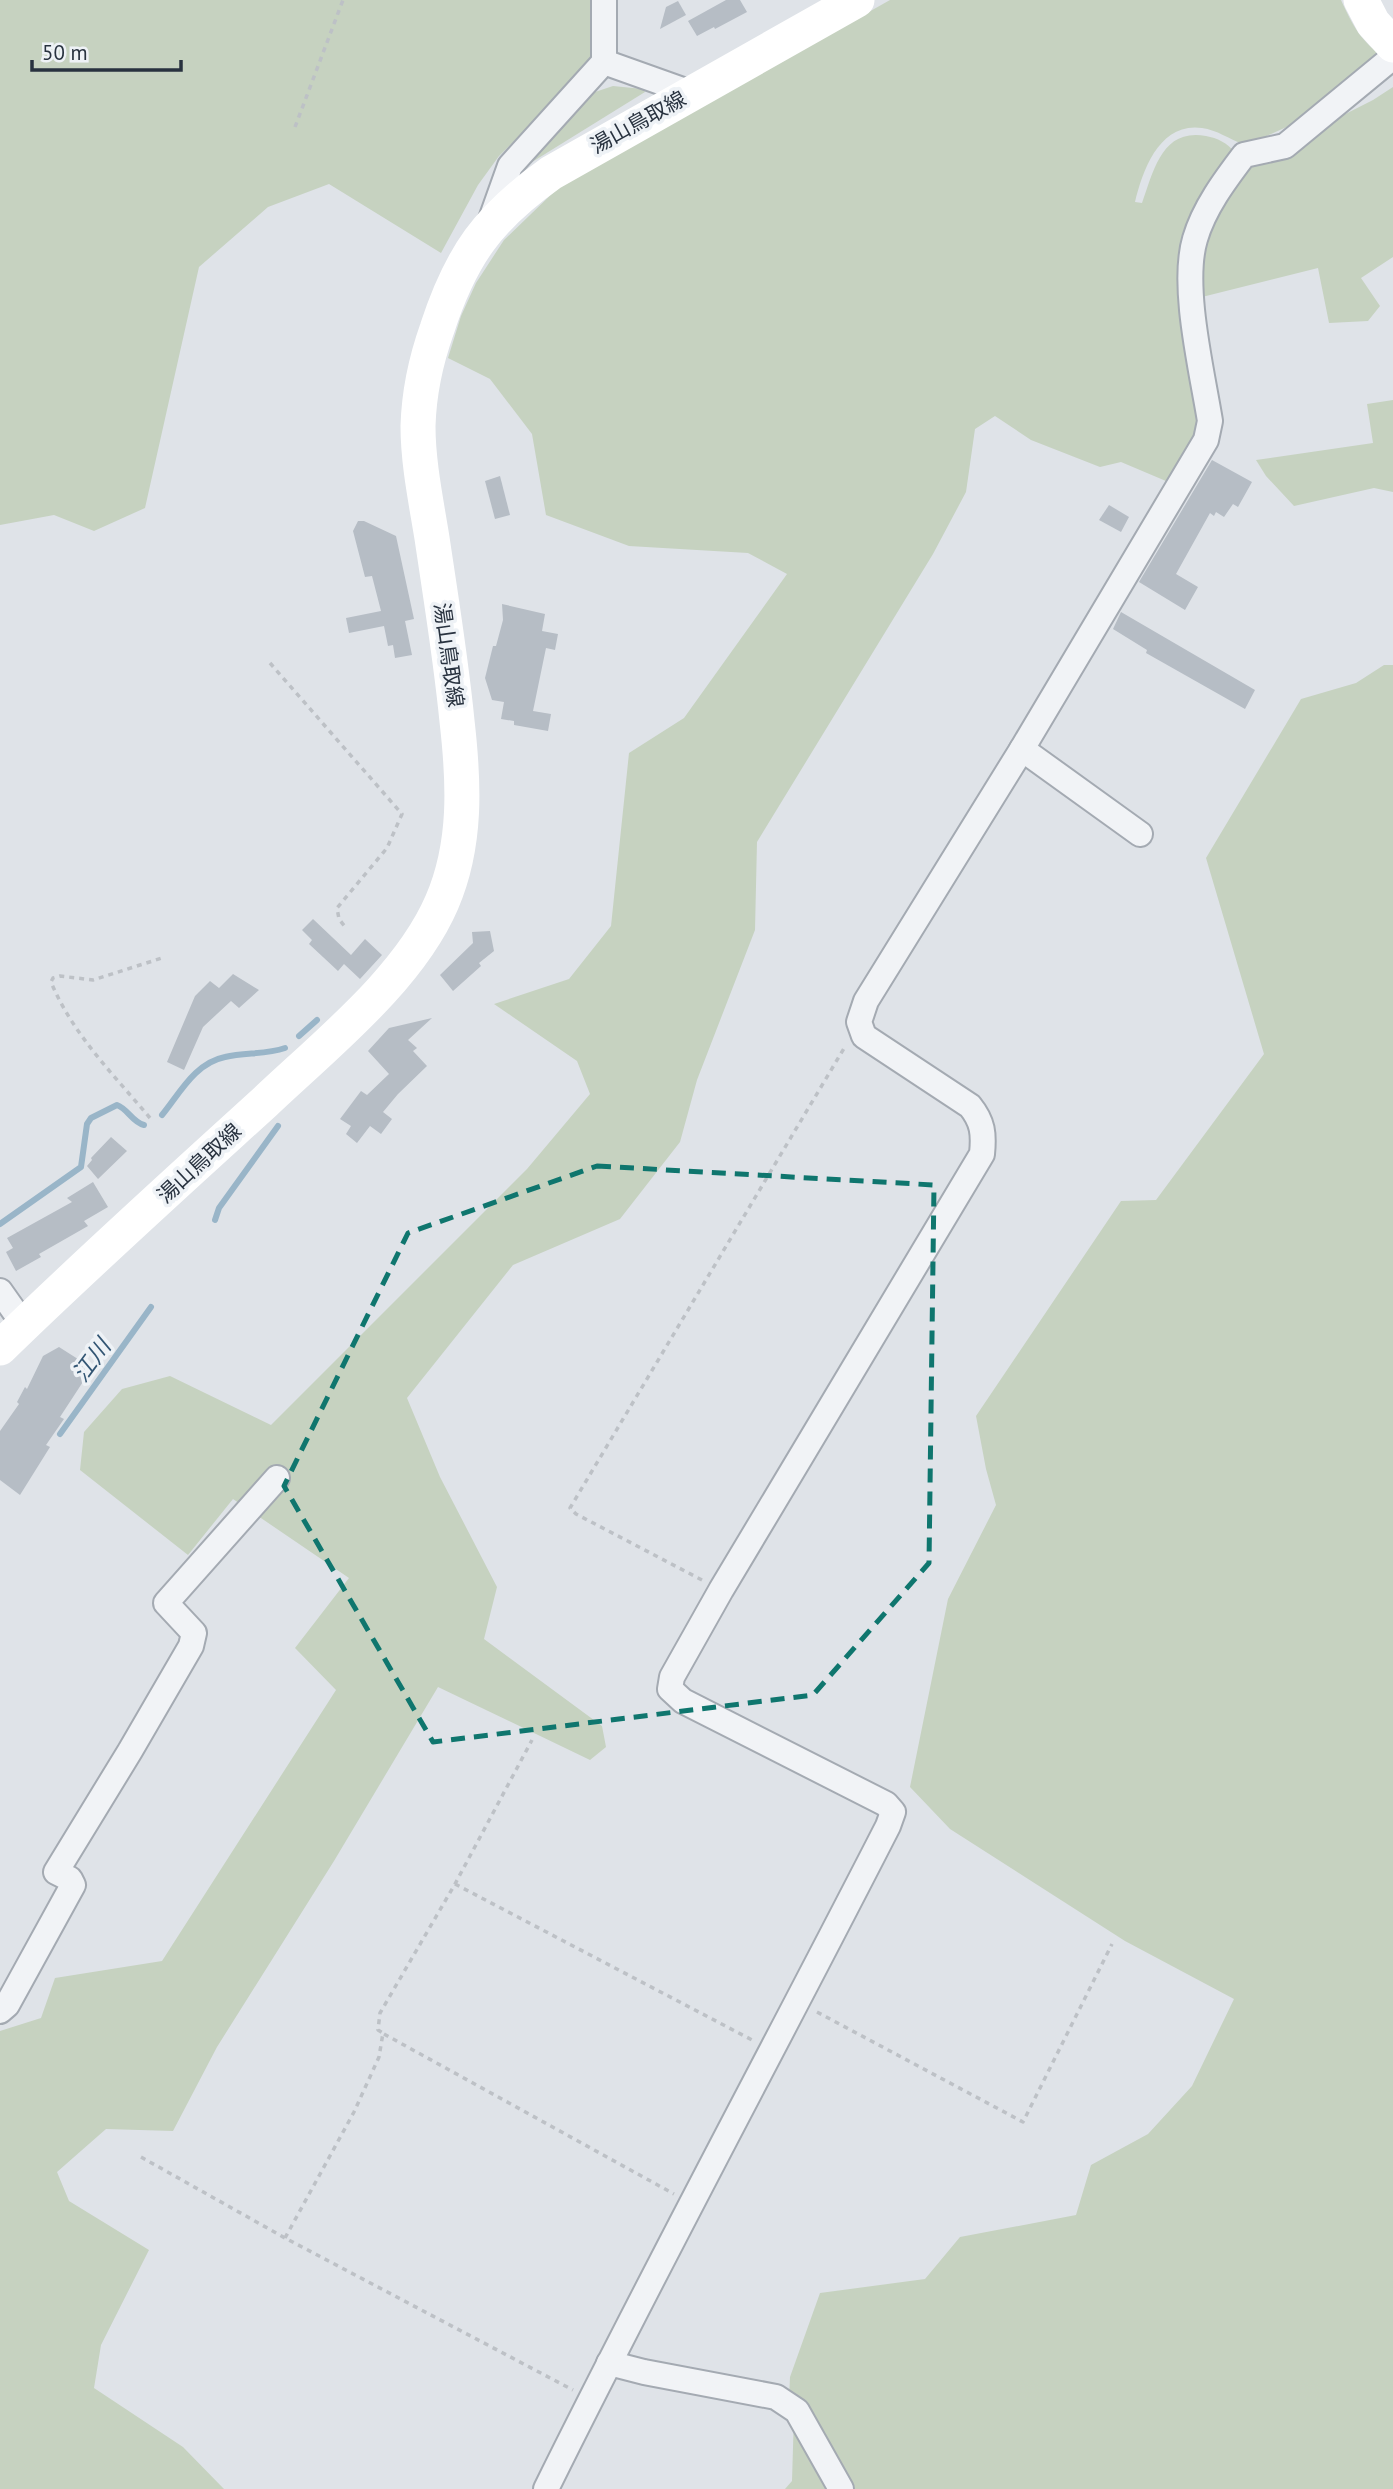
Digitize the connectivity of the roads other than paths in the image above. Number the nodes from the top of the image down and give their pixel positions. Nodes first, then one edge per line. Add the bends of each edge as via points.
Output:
1 (604, 0) edge
2 (857, 0) edge
3 (1360, 0) edge
4 (1393, 44) edge
5 (1393, 57) edge
6 (604, 62) junction
7 (691, 93) junction
8 (488, 227) junction
9 (1022, 749) junction
10 (1140, 834) dead end
11 (0, 1291) edge
12 (12, 1336) edge
13 (277, 1478) dead end
14 (0, 2011) edge
15 (609, 2363) junction
16 (546, 2489) edge
17 (841, 2489) edge

1 - 6 street
2 - 7 main road, 湯山鳥取線
3 - 4 main road
5 - 9 street via 1285,146 1244,155 1202,220 1191,269 1210,421 1206,440
6 - 7 street
6 - 8 street via 510,166
7 - 8 main road, 湯山鳥取線 via 551,173
8 - 12 main road, 湯山鳥取線 via 451,286 419,400 420,461 453,675 462,778 461,835 443,901 419,945 372,1000
9 - 10 street
9 - 15 street via 866,1001 859,1022 864,1036 970,1106 980,1118 982,1154 671,1677 670,1689 682,1701 886,1804 893,1812
11 - 12 street
13 - 14 street via 166,1604 194,1633 191,1646 56,1872 73,1885
15 - 16 street
15 - 17 street via 776,2397 797,2411

